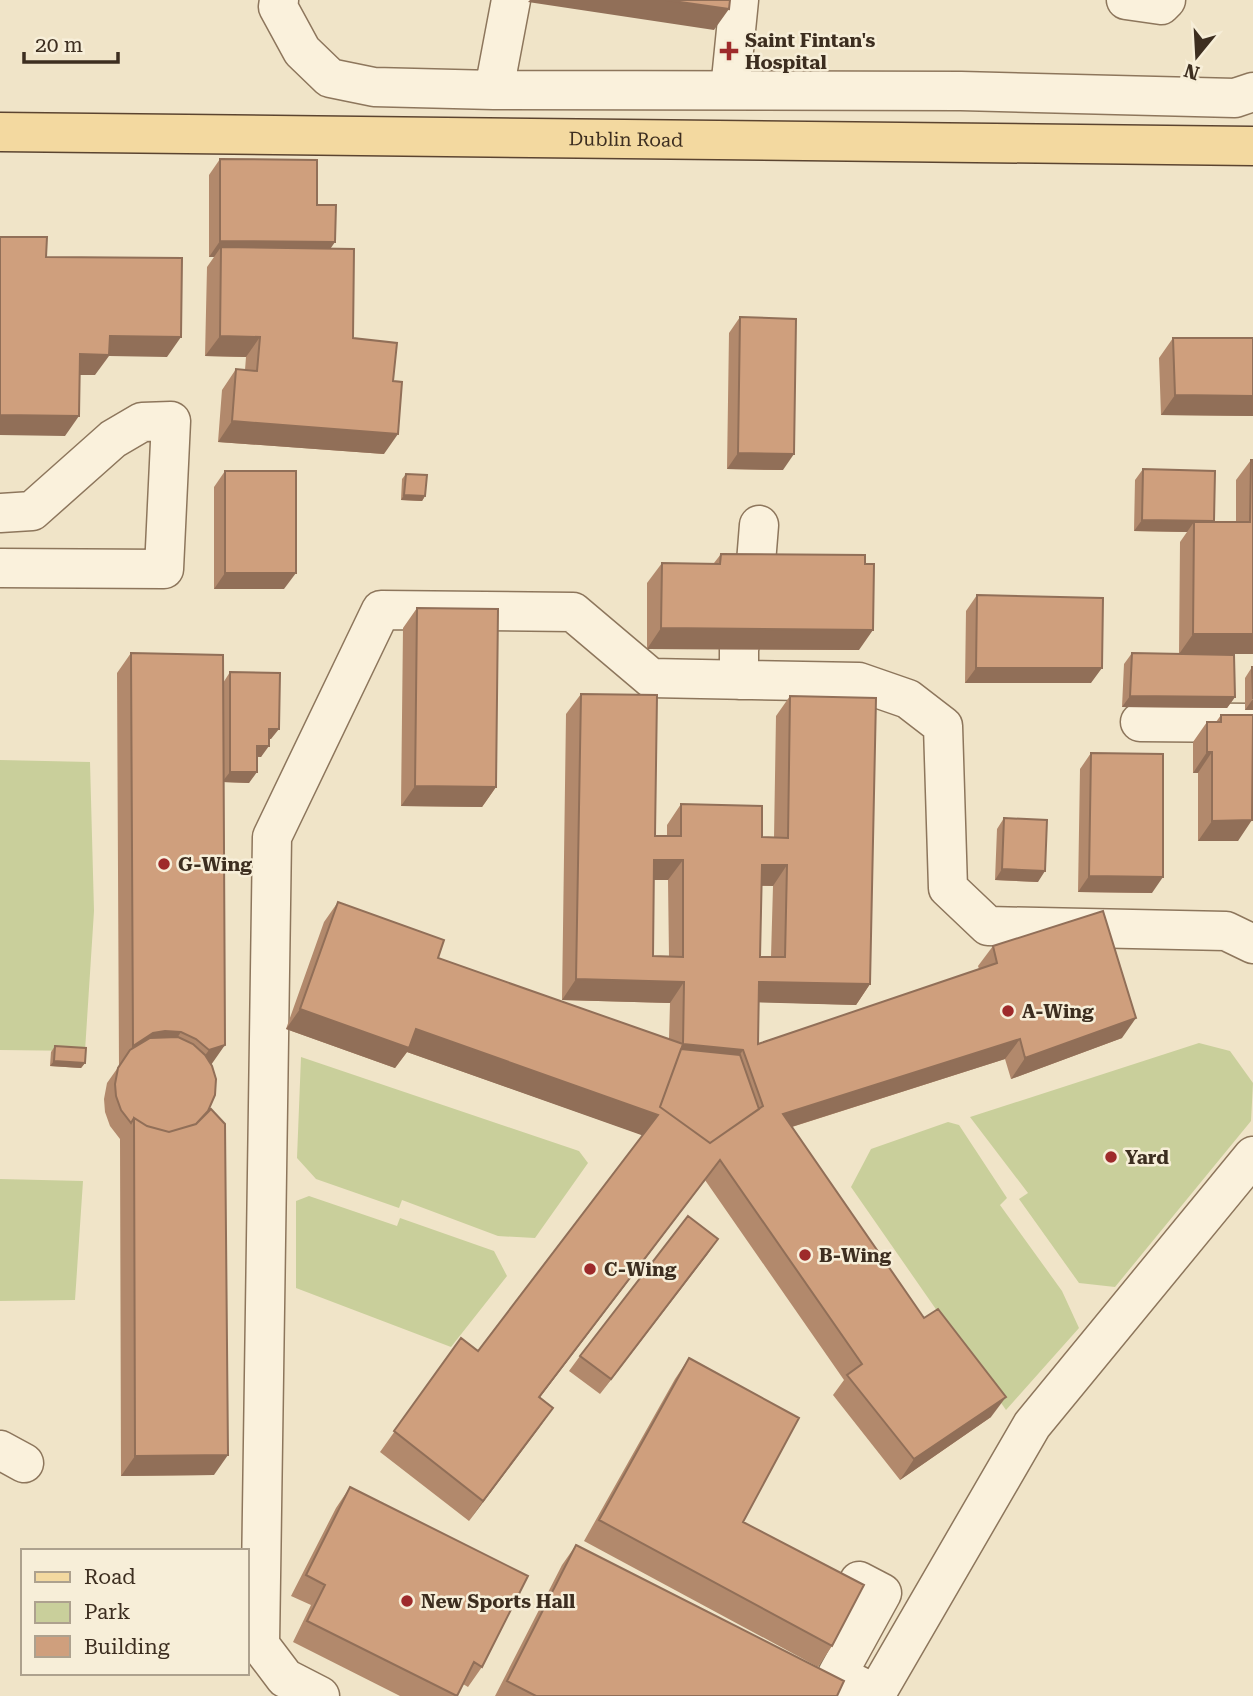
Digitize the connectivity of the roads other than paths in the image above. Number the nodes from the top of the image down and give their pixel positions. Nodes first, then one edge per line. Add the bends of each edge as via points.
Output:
1 (279, 0) edge
2 (511, 0) edge
3 (739, 0) edge
4 (1126, 0) edge
5 (1166, 0) edge
6 (494, 90) junction
7 (730, 90) junction
8 (1253, 92) edge
9 (0, 132) edge
10 (1253, 146) edge
11 (0, 513) edge
12 (759, 525) dead end
13 (0, 568) edge
14 (739, 680) junction
15 (1140, 722) dead end
16 (1253, 723) edge
17 (1253, 944) edge
18 (1253, 1156) edge
19 (859, 1581) edge
20 (875, 1695) edge
21 (320, 1696) edge

1 - 6 lane via 278,7 302,51 330,78 374,87
2 - 6 lane
3 - 7 lane
4 - 5 lane via 1161,5
6 - 7 lane
7 - 8 lane via 1235,99
9 - 10 main road, Dublin Road
11 - 13 lane via 32,511 113,439 142,422 171,421 164,569
12 - 14 lane via 755,575 739,649
14 - 17 lane via 859,682 908,699 943,726 948,888 988,926 1226,931
14 - 21 lane via 651,678 573,612 381,610 272,837 260,1645 285,1678
15 - 16 lane
18 - 20 lane via 1032,1425
19 - 20 lane via 882,1593 837,1675

